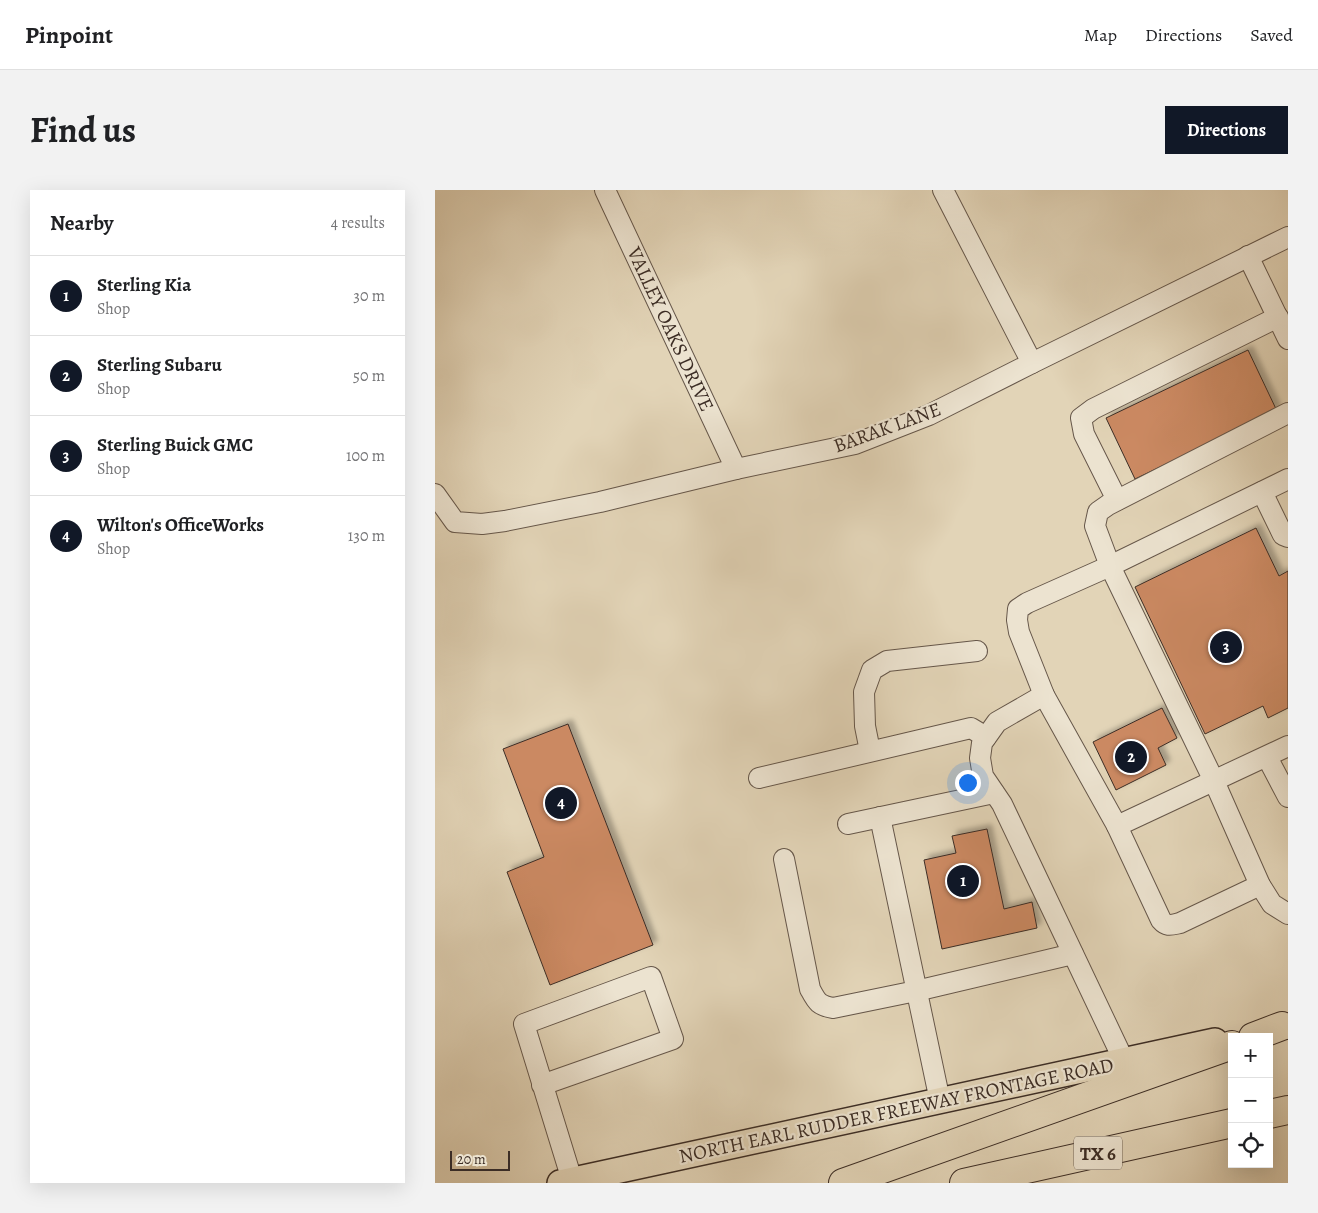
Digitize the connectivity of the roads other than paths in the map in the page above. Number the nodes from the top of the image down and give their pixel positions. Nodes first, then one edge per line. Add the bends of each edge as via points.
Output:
1 (605, 190) edge
2 (943, 190) edge
3 (1288, 237) edge
4 (1248, 256) junction
5 (1278, 317) junction
6 (1288, 338) edge
7 (1032, 363) junction
8 (1288, 413) edge
9 (736, 469) junction
10 (1288, 479) edge
11 (1262, 492) junction
12 (435, 494) edge
13 (1117, 500) junction
14 (1288, 537) edge
15 (1110, 566) junction
16 (977, 651) dead end
17 (1044, 695) junction
18 (986, 737) junction
19 (1288, 746) edge
20 (870, 751) junction
21 (1267, 757) junction
22 (759, 778) dead end
23 (1214, 782) junction
24 (994, 793) junction
25 (1288, 797) edge
26 (879, 817) junction
27 (848, 824) dead end
28 (1117, 826) junction
29 (785, 859) dead end
30 (1260, 885) junction
31 (1288, 914) edge
32 (1073, 954) junction
33 (916, 991) junction
34 (1285, 1026) edge
35 (1252, 1033) edge
36 (1265, 1033) edge
37 (1228, 1038) edge
38 (1228, 1045) edge
39 (1124, 1061) junction
40 (543, 1085) junction
41 (940, 1101) junction
42 (1288, 1110) edge
43 (1273, 1113) edge
44 (1228, 1123) edge
45 (566, 1182) edge
46 (843, 1183) edge
47 (964, 1183) edge

1 - 9 street, VALLEY OAKS DRIVE
2 - 7 street
3 - 4 street, BARAK LANE
4 - 5 street
4 - 7 street, BARAK LANE
5 - 6 street
5 - 13 street via 1093,409 1081,418 1084,434
7 - 9 street, BARAK LANE via 929,415 855,444
8 - 13 street
9 - 12 street, BARAK LANE via 601,502 482,524 455,522
10 - 11 street
11 - 14 street via 1283,535
11 - 15 street
13 - 15 street via 1098,512 1095,526
15 - 17 street via 1018,610 1019,632
15 - 23 street
16 - 20 street via 887,661 872,670 864,692
17 - 18 street via 997,722
17 - 28 street
18 - 20 street via 971,728
18 - 24 street via 980,758 983,776
19 - 21 street
20 - 22 street
21 - 23 street
21 - 25 street
23 - 28 street
23 - 30 street
24 - 26 street
24 - 32 street
26 - 27 street
26 - 33 street
28 - 30 street via 1165,924 1180,923
29 - 33 street via 810,989 817,1003 833,1008
30 - 31 street via 1273,904
32 - 33 street
32 - 39 street
33 - 41 street
34 - 35 main road, NORTH EARL RUDDER FREEWAY FRONTAGE ROAD
34 - 36 highway
37 - 39 main road, NORTH EARL RUDDER FREEWAY FRONTAGE ROAD
38 - 46 highway
39 - 41 main road, NORTH EARL RUDDER FREEWAY FRONTAGE ROAD
40 - 40 street via 524,1024 651,977 673,1039
40 - 45 street
41 - 45 main road, NORTH EARL RUDDER FREEWAY FRONTAGE ROAD
42 - 43 highway
44 - 47 highway, TX 6

